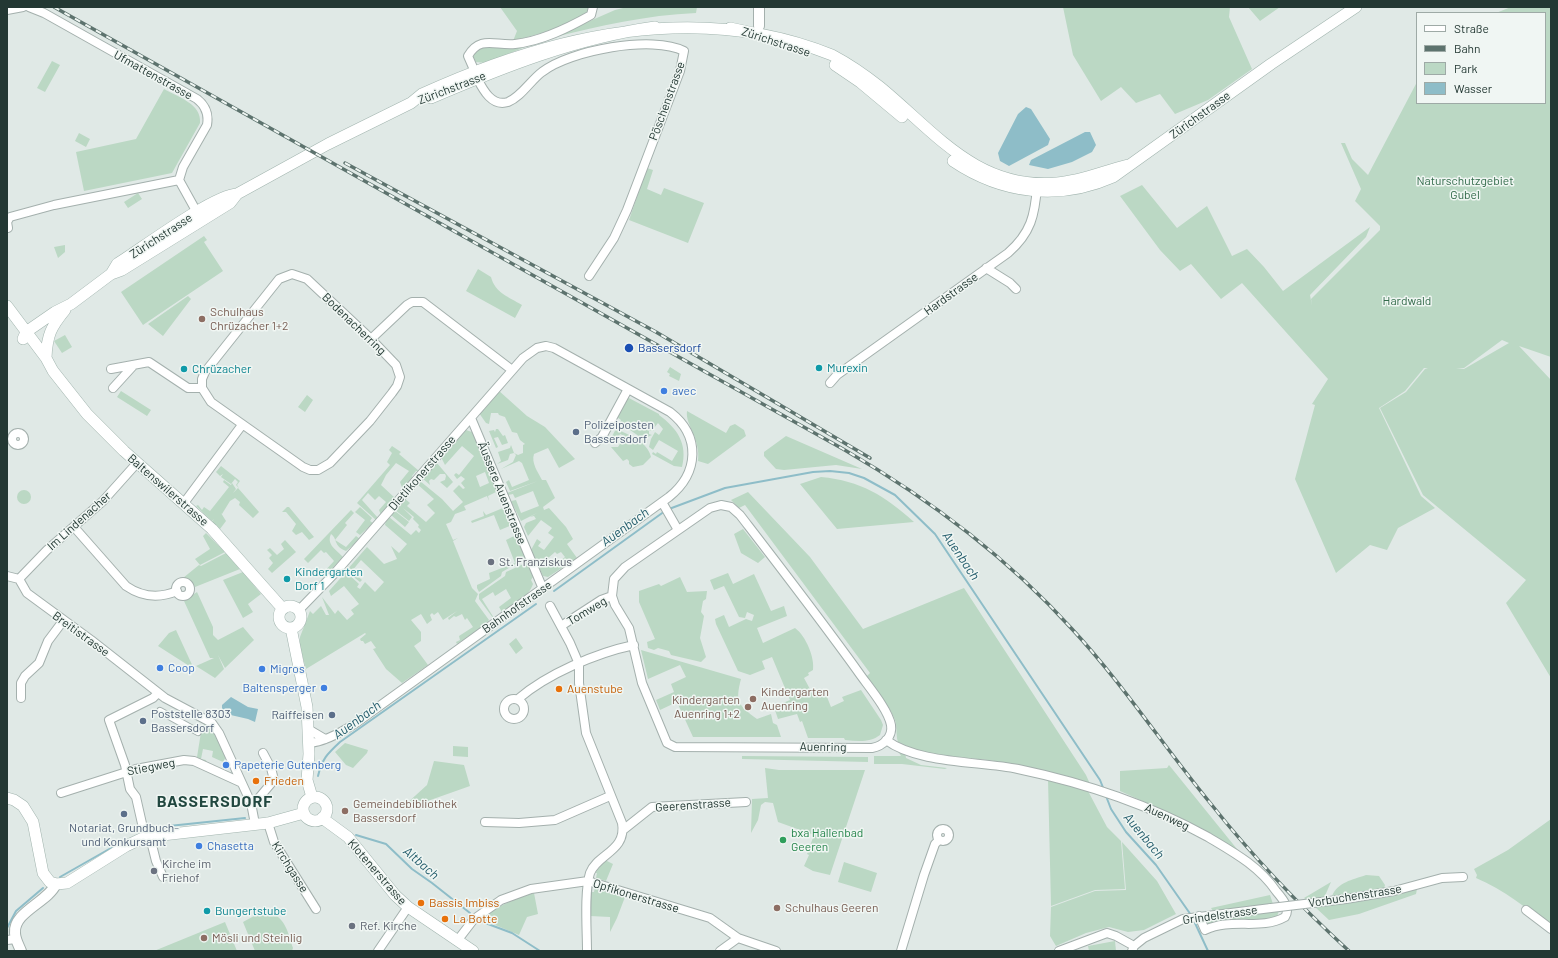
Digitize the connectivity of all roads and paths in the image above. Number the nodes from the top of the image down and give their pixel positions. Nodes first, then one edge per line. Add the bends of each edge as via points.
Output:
1 (23, 7) edge
2 (28, 7) edge
3 (594, 7) edge
4 (760, 7) edge
5 (1356, 7) edge
6 (7, 10) edge
7 (754, 29) junction
8 (476, 75) junction
9 (179, 180) junction
10 (1037, 187) junction
11 (199, 216) junction
12 (8, 228) dead end
13 (986, 268) junction
14 (589, 276) dead end
15 (1016, 289) dead end
16 (71, 304) junction
17 (7, 306) edge
18 (7, 318) edge
19 (55, 321) junction
20 (27, 336) junction
21 (371, 339) junction
22 (550, 347) joint
23 (46, 358) junction
24 (133, 366) junction
25 (111, 369) dead end
26 (512, 370) junction
27 (53, 371) junction
28 (830, 382) dead end
29 (112, 388) dead end
30 (202, 388) junction
31 (628, 389) junction
32 (471, 418) junction
33 (242, 425) junction
34 (595, 443) dead end
35 (14, 444) dead end
36 (7, 450) edge
37 (138, 463) junction
38 (184, 503) junction
39 (665, 508) junction
40 (74, 527) junction
41 (678, 530) junction
42 (7, 576) edge
43 (20, 579) junction
44 (543, 589) junction
45 (177, 591) dead end
46 (612, 596) junction
47 (550, 606) dead end
48 (283, 609) junction
49 (299, 610) junction
50 (63, 621) junction
51 (561, 626) junction
52 (291, 628) junction
53 (634, 645) junction
54 (579, 664) junction
55 (158, 693) junction
56 (21, 698) dead end
57 (518, 699) dead end
58 (160, 711) dead end
59 (308, 729) junction
60 (198, 732) dead end
61 (325, 739) junction
62 (886, 740) junction
63 (309, 743) junction
64 (263, 753) dead end
65 (126, 771) junction
66 (240, 782) junction
67 (61, 793) dead end
68 (610, 796) junction
69 (7, 798) edge
70 (312, 798) junction
71 (746, 802) dead end
72 (251, 803) junction
73 (304, 813) junction
74 (322, 818) junction
75 (485, 822) dead end
76 (268, 823) junction
77 (255, 824) junction
78 (143, 828) dead end
79 (623, 830) junction
80 (150, 837) junction
81 (939, 840) dead end
82 (163, 877) dead end
83 (1463, 877) dead end
84 (588, 881) junction
85 (56, 884) junction
86 (408, 907) junction
87 (1271, 908) joint
88 (316, 909) dead end
89 (1526, 910) dead end
90 (1194, 917) junction
91 (1551, 930) edge
92 (738, 938) junction
93 (12, 939) edge
94 (457, 941) junction
95 (1133, 948) edge
96 (21, 951) edge
97 (378, 951) edge
98 (472, 951) edge
99 (587, 951) edge
100 (720, 951) edge
101 (776, 951) edge
102 (901, 951) edge
103 (1059, 951) edge

1 - 6 street
2 - 9 street, Ufmattenstrasse via 44,13 204,105 208,118 207,126
3 - 8 street via 591,16 537,39 516,44 481,44 473,47 468,56
4 - 7 street
5 - 10 main road, Zürichstrasse via 1128,165 1079,180
7 - 8 main road, Zürichstrasse via 709,22 661,19 616,25 527,50
7 - 10 main road, Zürichstrasse via 808,43 831,54 865,75 936,139 968,162 998,175
8 - 11 main road, Zürichstrasse via 422,94 411,103 328,144 237,194 230,203
8 - 14 street, Pöschenstrasse via 490,98 498,102 507,102 558,61 580,54 665,44 675,46 684,52 680,70 627,210 614,238
9 - 11 street
9 - 12 street via 54,205 10,217 7,222
10 - 13 street, Hardstrasse via 1035,208 1026,234 1019,244
11 - 16 main road, Zürichstrasse via 122,270 111,274
13 - 15 street
13 - 28 street, Hardstrasse
16 - 19 main road, Zürichstrasse
16 - 20 main road, Zürichstrasse via 54,312
17 - 20 main road, Baltenswilerstrasse
18 - 20 main road, Baltenswilerstrasse
19 - 20 main road, Zürichstrasse
19 - 23 main road, Zürichstrasse via 46,343
20 - 23 main road, Baltenswilerstrasse
20 - 27 main road, Baltenswilerstrasse via 41,362
21 - 26 street via 407,305 412,302 423,302
21 - 30 street, Bodenacherring via 307,279 294,274 286,276 279,279 205,372
21 - 33 street, Bodenacherring via 396,365 399,382 370,421 323,468 310,470 303,467
22 - 26 street, Dietlikonerstrasse via 542,346 530,351
22 - 31 street, Bahnhofstrasse
23 - 27 main road, Baltenswilerstrasse
24 - 25 street
24 - 29 street
24 - 30 street via 149,362 188,388
26 - 32 street, Dietlikonerstrasse
27 - 37 main road, Baltenswilerstrasse via 88,414
30 - 33 street, Bodenacherring via 211,402
31 - 34 street via 602,437
31 - 39 street, Bahnhofstrasse via 675,416 691,441 692,462 687,477
32 - 44 street, Äussere Auenstrasse
32 - 49 street, Dietlikonerstrasse via 334,574
33 - 38 street
35 - 36 street
37 - 38 main road, Baltenswilerstrasse
37 - 40 street, Im Lindenacher via 116,488
38 - 48 main road, Baltenswilerstrasse via 229,547
39 - 41 street
39 - 44 street, Bahnhofstrasse
40 - 43 street, Im Lindenacher via 47,550
40 - 45 street via 135,593 160,596
41 - 46 street via 619,572 613,582
41 - 62 street via 715,506 728,507 738,512 829,631 886,714 891,728
42 - 43 street
43 - 50 street, Breitistrasse via 27,593
44 - 61 street, Bahnhofstrasse via 356,723
46 - 51 street, Tomweg via 601,600
46 - 53 street, Auenring via 629,628
47 - 51 street
48 - 49 main road via 291,606
48 - 52 main road via 279,614 280,622 284,627
49 - 52 main road via 302,616 300,623
50 - 55 street, Breitistrasse
50 - 56 street via 48,641 38,663 21,683
51 - 54 street
52 - 59 main road via 306,696
53 - 54 street
53 - 62 street, Auenring via 647,695 668,743 672,746 872,748
54 - 57 street via 530,689
54 - 68 street via 579,684 586,733
55 - 65 street via 109,720
55 - 66 street, Breitistrasse via 212,723 219,733
58 - 60 street
59 - 61 street
59 - 63 main road
61 - 63 street, Bahnhofstrasse
62 - 90 street, Auenweg via 930,757 1004,766 1047,775 1112,793 1168,816 1246,860 1275,888 1287,908 1286,916 1276,922 1222,924 1205,930
63 - 70 main road via 307,780
64 - 72 street via 274,780 258,799
65 - 66 street, Stiegweg via 184,760 194,761
65 - 67 street, Stiegweg
65 - 78 street via 130,789 136,797
66 - 72 street
68 - 75 street via 554,820
68 - 79 street
69 - 85 main road via 23,806 32,822 43,873 50,882
70 - 73 main road via 305,802
70 - 74 main road via 325,802 326,812
71 - 79 street, Geerenstrasse via 652,807
72 - 77 street
73 - 74 main road via 312,820
73 - 76 main road
74 - 86 main road, Klotenerstrasse via 348,837
76 - 77 main road
76 - 88 street, Kirchgasse via 274,842
77 - 80 main road
79 - 84 street, Geerenstrasse via 623,836 617,845 591,871
80 - 82 street
80 - 85 main road via 137,840 67,882
81 - 102 street via 935,844 924,876
83 - 87 street, Vorbuchenstrasse, bridge via 1442,878 1394,891 1346,899
84 - 92 street, Opfikonerstrasse via 710,918
84 - 94 street, Opfikonerstrasse via 531,889 502,900 474,919
84 - 99 street
85 - 93 street via 51,893 34,905 18,923
86 - 94 main road, Klotenerstrasse
86 - 97 street
87 - 90 street, Grindelstrasse
89 - 91 street
90 - 95 street, Grindelstrasse via 1144,938
92 - 100 street
92 - 101 street, Opfikonerstrasse
93 - 96 street
94 - 98 main road, Klotenerstrasse
95 - 103 street via 1107,933

